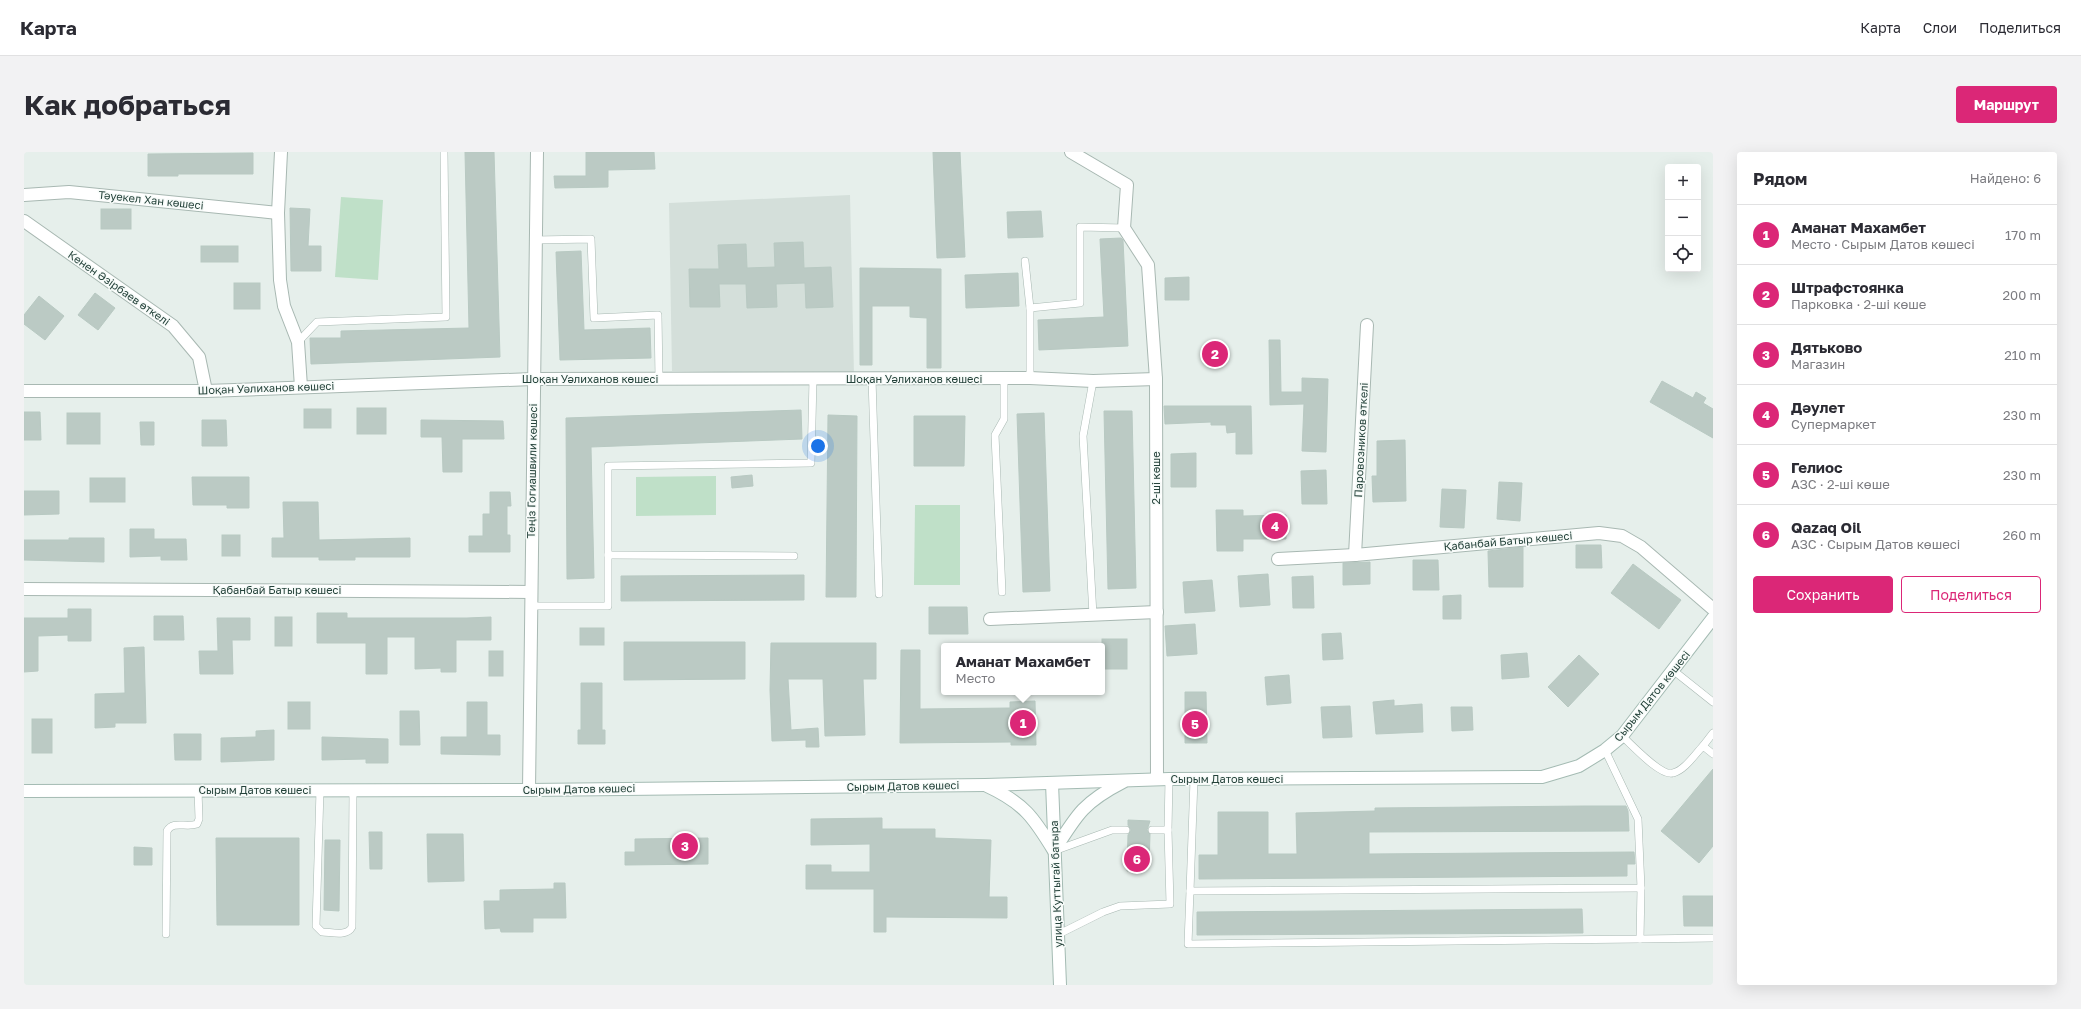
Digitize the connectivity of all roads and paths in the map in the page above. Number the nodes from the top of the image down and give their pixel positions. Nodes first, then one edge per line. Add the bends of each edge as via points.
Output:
1 (281, 152) edge
2 (444, 152) edge
3 (537, 152) edge
4 (1072, 152) edge
5 (24, 195) edge
6 (278, 213) junction
7 (24, 221) edge
8 (1124, 228) junction
9 (535, 240) junction
10 (1025, 261) dead end
11 (1030, 308) junction
12 (1366, 325) dead end
13 (298, 342) junction
14 (1030, 378) junction
15 (533, 379) junction
16 (659, 379) junction
17 (813, 379) junction
18 (872, 379) junction
19 (1156, 379) junction
20 (1004, 380) junction
21 (1093, 381) junction
22 (300, 387) junction
23 (24, 391) edge
24 (206, 391) junction
25 (608, 555) junction
26 (1355, 555) junction
27 (794, 556) dead end
28 (1278, 560) dead end
29 (24, 589) edge
30 (531, 592) junction
31 (1002, 592) dead end
32 (879, 594) dead end
33 (530, 606) junction
34 (1713, 609) edge
35 (1157, 612) junction
36 (1093, 615) junction
37 (1713, 618) edge
38 (990, 619) dead end
39 (1674, 671) junction
40 (1713, 702) edge
41 (1713, 733) edge
42 (1622, 736) junction
43 (1703, 746) junction
44 (1605, 750) junction
45 (1713, 754) edge
46 (1163, 779) junction
47 (1194, 779) junction
48 (1126, 780) junction
49 (1052, 782) junction
50 (984, 785) junction
51 (198, 790) junction
52 (320, 790) junction
53 (353, 790) junction
54 (529, 790) junction
55 (24, 791) edge
56 (1126, 830) dead end
57 (1152, 830) dead end
58 (1168, 830) junction
59 (1054, 851) junction
60 (1641, 888) junction
61 (1190, 891) junction
62 (166, 934) dead end
63 (1057, 935) junction
64 (1713, 938) edge
65 (1640, 939) junction
66 (1060, 985) edge

1 - 6 street
2 - 13 lane via 446,317 317,322
3 - 9 street, Теңіз Гогиашвили көшесі
4 - 8 street via 1127,185
5 - 6 street, Тәуекел Хан көшесі via 69,192
6 - 13 street via 280,280 284,306
7 - 24 street, Кенен Әзірбаев өткелі via 173,326 199,356
8 - 11 lane via 1080,227 1080,304
8 - 19 street, 2-ші көше via 1148,264
9 - 15 street, Теңіз Гогиашвили көшесі
9 - 16 lane via 591,239 594,318 658,315
10 - 11 lane
11 - 14 lane
12 - 26 street, Паровозников өткелі
13 - 22 street
14 - 20 street, Шоқан Уәлиханов көшесі
14 - 21 street, Шоқан Уәлиханов көшесі
15 - 16 street, Шоқан Уәлиханов көшесі
15 - 22 street, Шоқан Уәлиханов көшесі
15 - 30 street, Теңіз Гогиашвили көшесі
16 - 17 street, Шоқан Уәлиханов көшесі
17 - 18 street, Шоқан Уәлиханов көшесі
17 - 25 lane via 811,463 608,466
18 - 20 street, Шоқан Уәлиханов көшесі
18 - 32 lane
19 - 21 street, Шоқан Уәлиханов көшесі
19 - 35 street, 2-ші көше
20 - 31 lane via 1004,420 995,435
21 - 36 lane via 1084,436
22 - 24 street, Шоқан Уәлиханов көшесі
23 - 24 street, Шоқан Уәлиханов көшесі
25 - 27 lane
25 - 33 lane via 608,606
26 - 28 street, Қабанбай Батыр көшесі
26 - 34 street, Қабанбай Батыр көшесі via 1599,533 1622,536 1641,547
29 - 30 street, Қабанбай Батыр көшесі
30 - 33 street, Теңіз Гогиашвили көшесі
33 - 54 street, Теңіз Гогиашвили көшесі
35 - 36 street
35 - 46 street, 2-ші көше
36 - 38 street
37 - 39 street, Сырым Датов көшесі
39 - 40 lane
39 - 42 street, Сырым Датов көшесі
41 - 43 lane
42 - 43 lane via 1663,772 1673,773 1683,767
42 - 44 street, Сырым Датов көшесі
43 - 45 lane
44 - 47 street, Сырым Датов көшесі via 1579,766 1542,777
44 - 60 lane via 1638,819
46 - 47 street, Сырым Датов көшесі
46 - 48 street, Сырым Датов көшесі
46 - 58 lane
47 - 61 lane
48 - 49 street, Сырым Датов көшесі
48 - 59 street via 1085,805
49 - 50 street, Сырым Датов көшесі
49 - 59 street, улица Куттыгай батыра
50 - 54 street, Сырым Датов көшесі
50 - 59 street via 1007,795 1023,807
51 - 52 street, Сырым Датов көшесі
51 - 55 street, Сырым Датов көшесі
51 - 62 lane via 197,824 174,825 167,831
52 - 53 street, Сырым Датов көшесі
52 - 53 lane via 316,926 322,932 345,933 352,927
53 - 54 street, Сырым Датов көшесі
56 - 59 lane via 1112,830
57 - 58 lane
58 - 63 lane via 1170,904 1120,906
59 - 63 street, улица Куттыгай батыра
60 - 61 lane
60 - 65 lane
61 - 65 lane via 1188,944
63 - 66 street, улица Куттыгай батыра
64 - 65 lane

